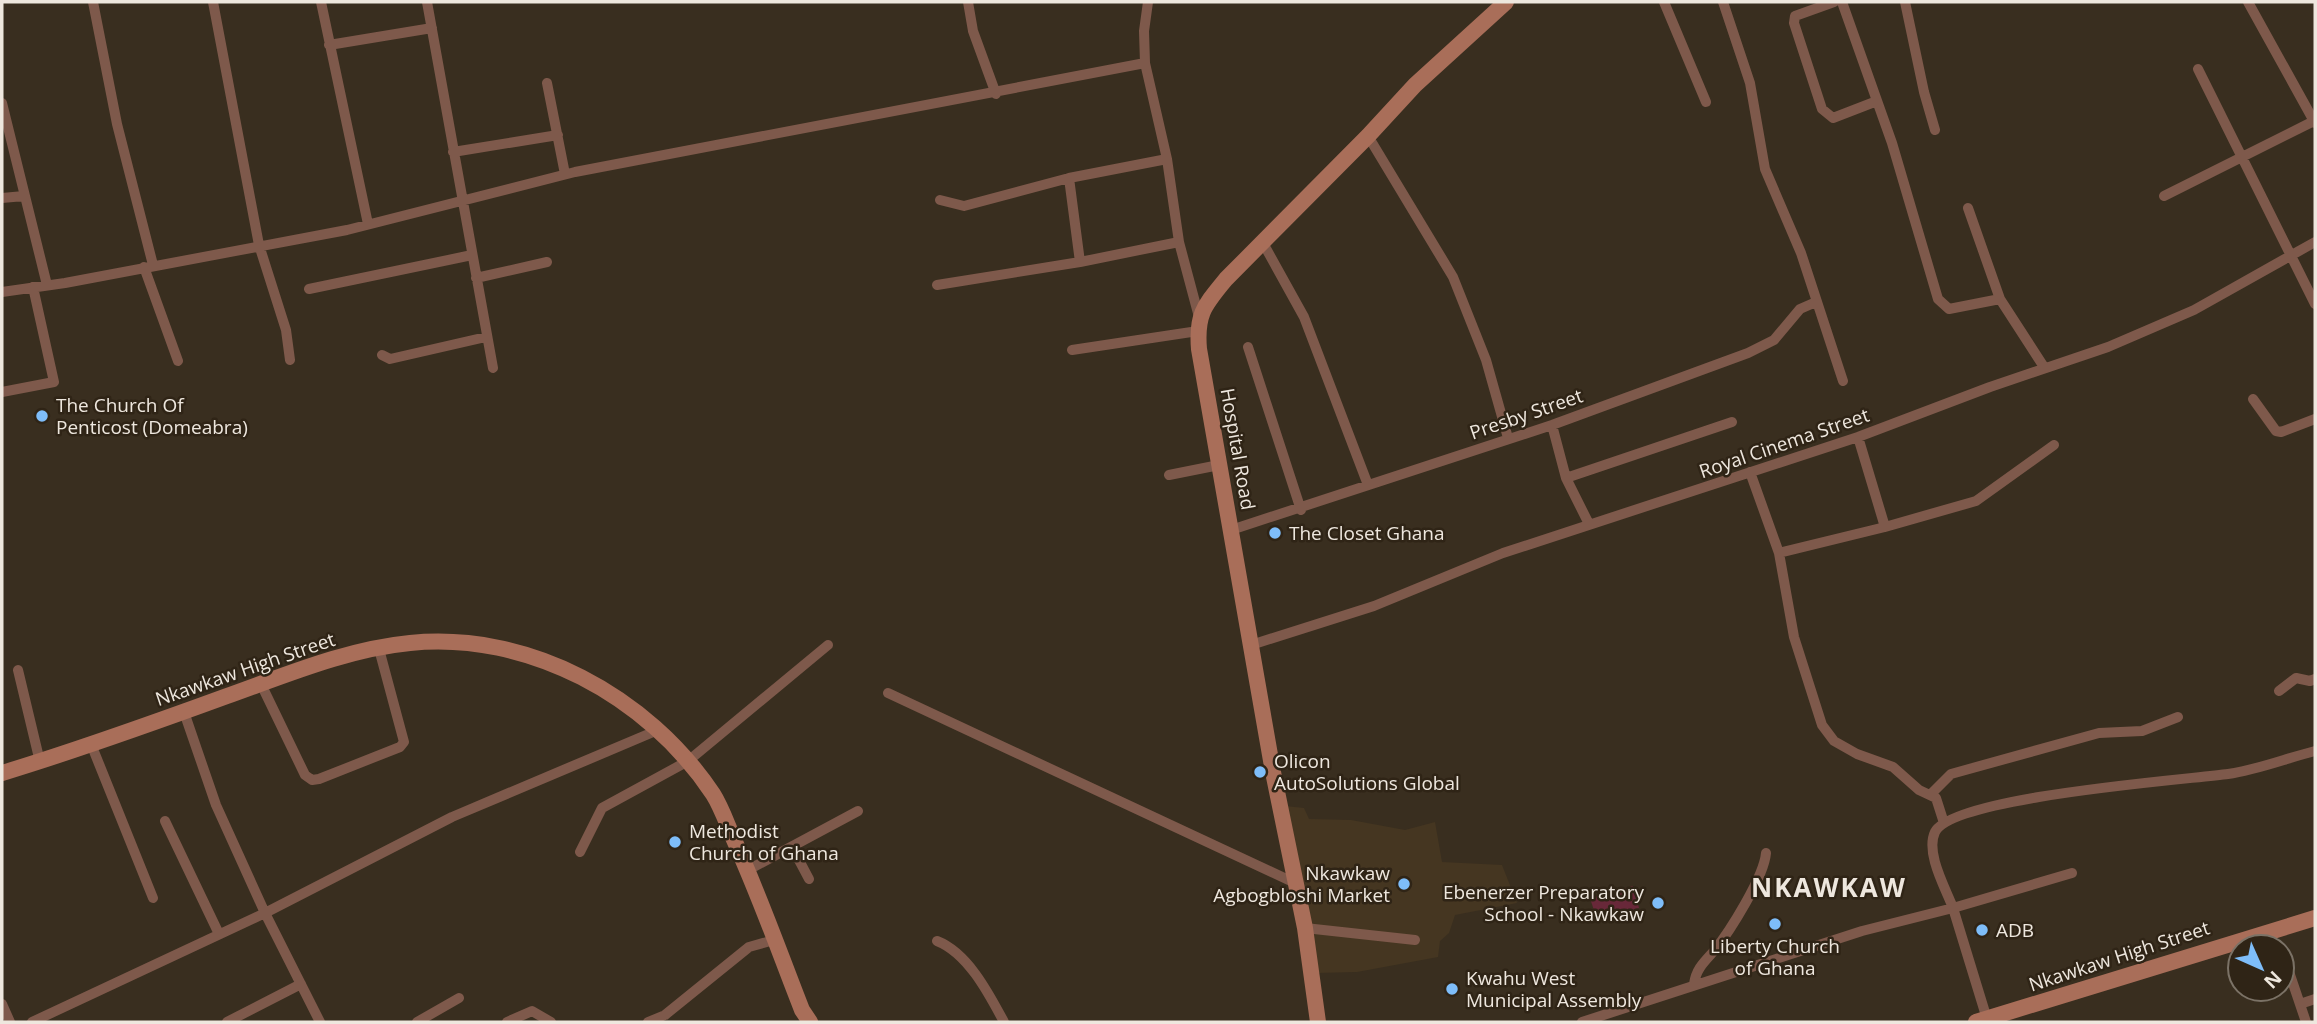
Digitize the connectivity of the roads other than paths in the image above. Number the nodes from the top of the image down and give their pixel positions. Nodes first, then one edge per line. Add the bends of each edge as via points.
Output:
1 (93, 2) edge
2 (213, 2) edge
3 (321, 2) edge
4 (427, 2) edge
5 (968, 2) edge
6 (1148, 2) edge
7 (1506, 2) edge
8 (1664, 2) edge
9 (1723, 2) edge
10 (1794, 2) edge
11 (1834, 2) edge
12 (1842, 2) edge
13 (1905, 2) edge
14 (2248, 2) edge
15 (1796, 16) junction
16 (432, 28) junction
17 (329, 45) junction
18 (1145, 63) junction
19 (2198, 69) dead end
20 (547, 83) dead end
21 (996, 94) junction
22 (1877, 101) junction
23 (1706, 102) dead end
24 (2, 108) edge
25 (2313, 116) edge
26 (1936, 130) dead end
27 (558, 135) junction
28 (1368, 136) junction
29 (453, 152) junction
30 (2243, 158) junction
31 (1167, 159) junction
32 (565, 174) junction
33 (1069, 178) junction
34 (2164, 196) dead end
35 (24, 197) junction
36 (2, 198) edge
37 (940, 200) dead end
38 (462, 203) junction
39 (1968, 208) dead end
40 (368, 223) junction
41 (1179, 242) junction
42 (2315, 242) edge
43 (1263, 243) junction
44 (259, 245) junction
45 (472, 255) junction
46 (2289, 256) junction
47 (547, 262) dead end
48 (1080, 262) junction
49 (149, 266) junction
50 (476, 278) junction
51 (47, 285) junction
52 (937, 285) dead end
53 (33, 287) junction
54 (309, 289) dead end
55 (2, 292) edge
56 (2000, 299) junction
57 (1816, 302) junction
58 (2315, 304) edge
59 (1198, 324) junction
60 (486, 337) junction
61 (1248, 347) dead end
62 (1072, 350) dead end
63 (382, 355) dead end
64 (290, 360) dead end
65 (178, 361) dead end
66 (2044, 367) junction
67 (493, 368) dead end
68 (1843, 381) dead end
69 (2, 392) edge
70 (2253, 399) dead end
71 (2315, 419) edge
72 (1732, 422) dead end
73 (1552, 425) junction
74 (1508, 438) junction
75 (1858, 438) junction
76 (2054, 445) dead end
77 (1219, 465) junction
78 (1751, 472) junction
79 (1169, 475) dead end
80 (1566, 478) junction
81 (1368, 485) junction
82 (1301, 510) junction
83 (1589, 524) junction
84 (1885, 527) junction
85 (1231, 530) junction
86 (1779, 553) junction
87 (828, 645) dead end
88 (1251, 645) junction
89 (379, 649) junction
90 (18, 670) dead end
91 (2315, 679) edge
92 (261, 684) junction
93 (2278, 691) dead end
94 (888, 693) dead end
95 (184, 712) junction
96 (2178, 717) dead end
97 (658, 730) junction
98 (91, 744) junction
99 (2315, 751) edge
100 (688, 761) junction
101 (40, 762) junction
102 (2, 773) edge
103 (1931, 794) junction
104 (858, 811) dead end
105 (165, 821) dead end
106 (1944, 823) junction
107 (792, 846) junction
108 (580, 852) dead end
109 (1766, 853) dead end
110 (748, 870) junction
111 (2072, 873) dead end
112 (809, 879) dead end
113 (1295, 883) junction
114 (153, 898) dead end
115 (1953, 908) junction
116 (265, 913) junction
117 (2315, 918) edge
118 (1305, 928) junction
119 (2275, 929) junction
120 (2276, 933) edge
121 (219, 934) junction
122 (775, 940) junction
123 (1415, 940) dead end
124 (937, 941) dead end
125 (301, 984) junction
126 (1694, 984) junction
127 (2296, 992) edge
128 (459, 999) dead end
129 (2315, 999) edge
130 (2, 1004) edge
131 (2300, 1004) junction
132 (1982, 1021) edge
133 (10, 1022) edge
134 (32, 1022) edge
135 (227, 1022) edge
136 (320, 1022) edge
137 (417, 1022) edge
138 (507, 1022) edge
139 (551, 1022) edge
140 (648, 1022) edge
141 (810, 1022) edge
142 (1004, 1022) edge
143 (1318, 1022) edge
144 (1582, 1022) edge
145 (2305, 1022) edge

1 - 49 street
2 - 44 street
3 - 17 street
4 - 16 street
5 - 21 street via 973,31
6 - 18 street
7 - 28 main road via 1415,85
8 - 23 street
9 - 57 street via 1750,83 1765,169 1801,253
10 - 15 street
11 - 15 street
12 - 22 street
13 - 26 street
14 - 25 street
15 - 22 street via 1795,28 1825,113 1833,118
16 - 17 street
16 - 29 street
17 - 40 street
18 - 21 street
18 - 31 street
19 - 30 street
20 - 27 street
21 - 32 street
22 - 56 street via 1938,299 1949,309
24 - 35 street
25 - 30 street
27 - 29 street
27 - 32 street
28 - 43 main road
28 - 74 street via 1453,277 1486,360
29 - 38 street
30 - 34 street
30 - 46 street
31 - 33 street
31 - 41 street
32 - 38 street
33 - 37 street via 964,206
33 - 48 street
35 - 36 street
35 - 51 street
38 - 40 street
38 - 45 street
39 - 56 street
40 - 44 street
41 - 48 street
41 - 59 street
42 - 46 street, Royal Cinema Street
43 - 59 main road via 1207,301
43 - 81 street via 1304,317
44 - 49 street
44 - 64 street via 286,330
45 - 50 street
45 - 54 street
46 - 58 street
46 - 66 street, Royal Cinema Street via 2160,326
47 - 50 street
48 - 52 street
49 - 51 street
49 - 65 street
50 - 60 street
51 - 53 street
53 - 55 street
53 - 69 street via 54,382
56 - 66 street
57 - 68 street
57 - 73 street, Presby Street via 1800,309 1773,341 1748,353
59 - 62 street
59 - 77 main road, Hospital Road
60 - 63 street via 390,359
60 - 67 street
61 - 82 street
66 - 75 street, Royal Cinema Street
70 - 71 street via 2276,431
72 - 80 street
73 - 74 street, Presby Street
73 - 80 street
74 - 81 street, Presby Street
75 - 78 street, Royal Cinema Street
75 - 84 street
76 - 84 street via 1976,501
77 - 79 street
77 - 85 main road, Hospital Road
78 - 83 street, Royal Cinema Street
78 - 86 street
80 - 83 street
81 - 82 street, Presby Street
82 - 85 street, Presby Street
83 - 88 street, Royal Cinema Street via 1503,553 1374,606
84 - 86 street
85 - 88 main road, Hospital Road
86 - 103 street via 1794,637 1822,724 1834,741 1893,767 1919,790
87 - 100 street
88 - 113 main road, Hospital Road
89 - 92 main road, Nkawkaw High Street
89 - 92 street via 404,742 319,779 305,775
89 - 97 main road, Nkawkaw High Street via 456,641 538,659 596,684
90 - 101 street
91 - 93 street via 2297,678
92 - 95 main road, Nkawkaw High Street
94 - 113 street
95 - 98 main road, Nkawkaw High Street
95 - 116 street via 216,804
96 - 103 street via 2142,731 2099,733 1951,774
97 - 100 main road, Nkawkaw High Street
97 - 116 street via 452,817
98 - 101 main road, Nkawkaw High Street
98 - 114 street
99 - 106 street via 2231,774 1995,804
100 - 108 street via 602,808
100 - 110 main road, Nkawkaw High Street via 714,796
101 - 102 main road, Nkawkaw High Street
103 - 106 street
104 - 107 street
105 - 121 street
106 - 115 street via 1936,829 1932,847
107 - 110 street
107 - 112 street
109 - 126 street via 1762,875 1699,966
110 - 122 main road, Nkawkaw High Street
111 - 115 street
113 - 118 main road, Hospital Road
115 - 126 street via 1862,931
115 - 132 street
116 - 121 street
116 - 125 street
117 - 119 main road, Nkawkaw High Street
118 - 123 street
118 - 143 main road, Hospital Road
119 - 120 street
119 - 132 main road, Nkawkaw High Street
121 - 134 street
122 - 140 street via 748,947 665,1015
122 - 141 main road, Nkawkaw High Street
124 - 142 street via 961,958 987,990
125 - 135 street
125 - 136 street
126 - 144 street
127 - 131 street
128 - 137 street
129 - 131 street
130 - 133 street
131 - 145 street
138 - 139 street via 536,1011

